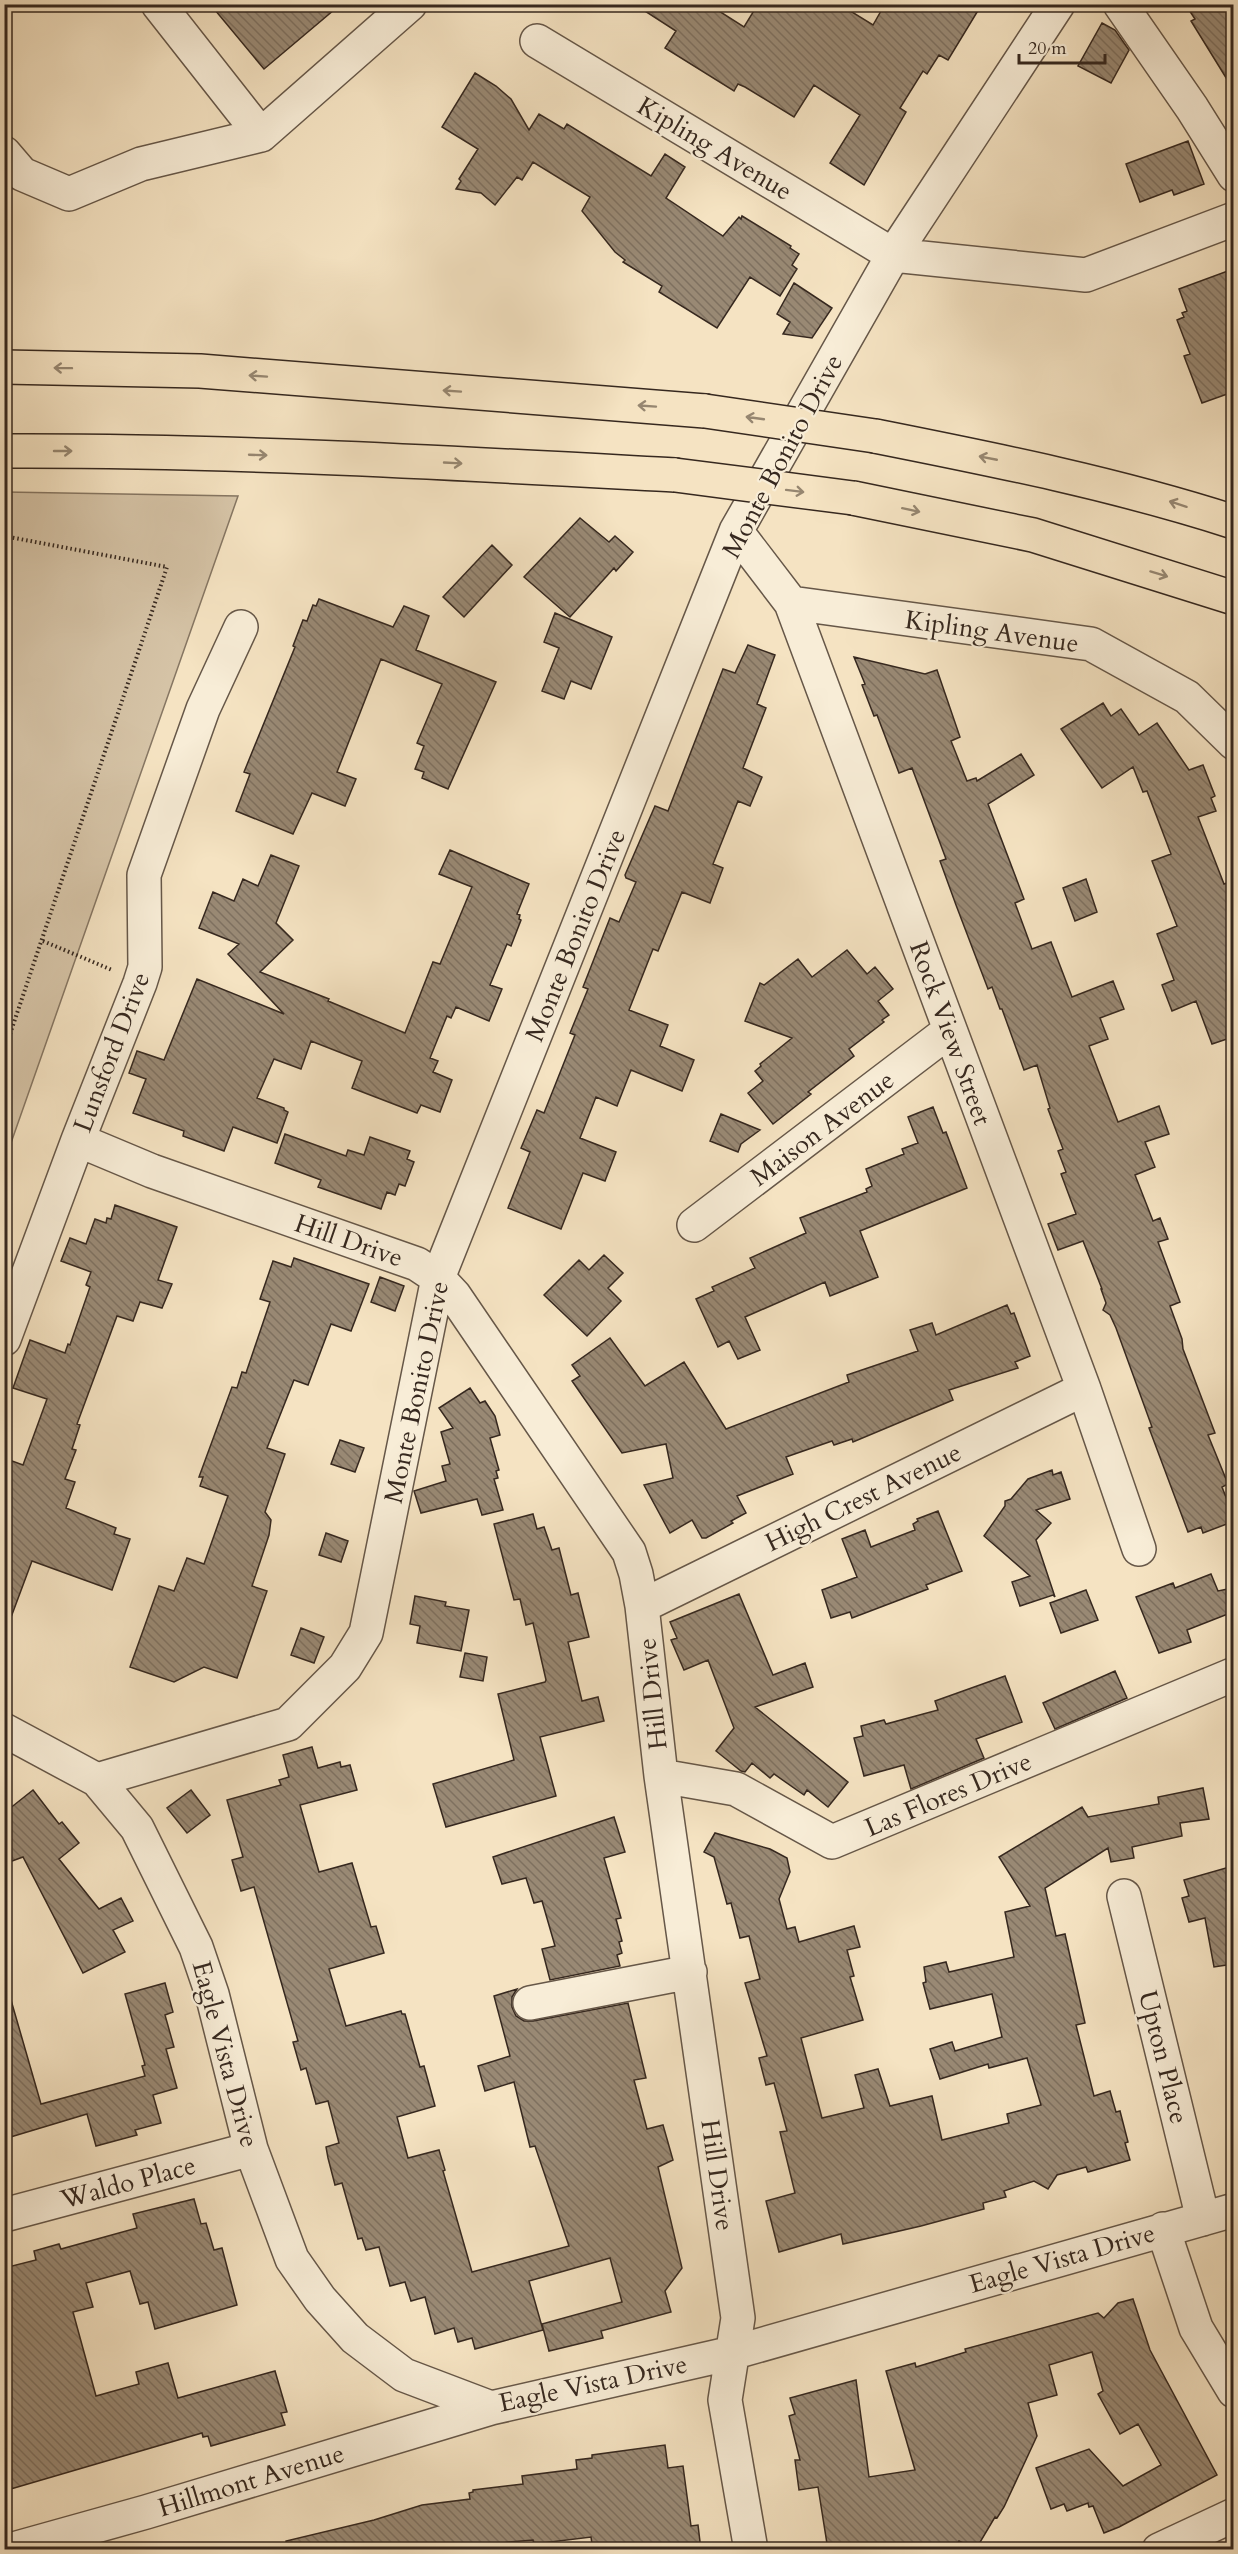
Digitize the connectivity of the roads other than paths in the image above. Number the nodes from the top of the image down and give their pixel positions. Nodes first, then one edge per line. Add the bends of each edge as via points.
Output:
1 (158, 4) edge
2 (410, 4) edge
3 (1058, 4) edge
4 (1120, 4) edge
5 (537, 41) dead end
6 (261, 135) junction
7 (4, 153) edge
8 (1233, 175) edge
9 (1233, 219) edge
10 (894, 255) junction
11 (4, 367) edge
12 (4, 451) edge
13 (1233, 522) edge
14 (736, 531) junction
15 (1233, 598) edge
16 (791, 603) junction
17 (241, 627) dead end
18 (1233, 742) edge
19 (949, 1031) junction
20 (78, 1140) junction
21 (694, 1225) dead end
22 (438, 1278) junction
23 (4, 1339) edge
24 (1084, 1389) junction
25 (1139, 1549) dead end
26 (642, 1606) junction
27 (1233, 1678) edge
28 (4, 1730) edge
29 (661, 1776) junction
30 (97, 1780) junction
31 (1124, 1896) dead end
32 (690, 1972) junction
33 (530, 2003) dead end
34 (251, 2149) junction
35 (1233, 2210) edge
36 (4, 2215) edge
37 (1203, 2219) junction
38 (1162, 2229) junction
39 (732, 2353) junction
40 (1233, 2391) edge
41 (491, 2408) junction
42 (1233, 2515) edge
43 (10, 2550) edge
44 (751, 2550) edge
45 (1159, 2550) edge

1 - 6 street
2 - 6 street
3 - 10 street, Monte Bonito Drive
4 - 8 street
5 - 10 street, Kipling Avenue
6 - 7 street via 141,164 69,194 22,174
9 - 10 street via 1086,275
10 - 14 street, Monte Bonito Drive
13 -> 11 highway, bridge via 1163,499 1030,466 875,436 705,411 200,371
12 -> 15 highway, bridge via 144,450 675,475 853,498 1034,535
14 - 16 street, Rock View Street
14 - 22 street, Monte Bonito Drive
16 - 18 street, Kipling Avenue via 1090,644 1187,697
16 - 19 street, Rock View Street
17 - 20 street, Lunsford Drive via 203,709 144,875 145,967
19 - 21 street, Maison Avenue
19 - 24 street, Rock View Street
20 - 22 street, Hill Drive via 152,1172 417,1264
20 - 23 street, Lunsford Drive
22 - 26 street, Hill Drive via 454,1295 629,1552
22 - 30 street, Monte Bonito Drive via 366,1633 345,1667 288,1724
24 - 25 street, Rock View Street
24 - 26 street, High Crest Avenue
26 - 29 street, Hill Drive
27 - 29 street, Las Flores Drive via 1232,1675 832,1842 736,1789
28 - 30 street, Eagle Vista Drive
29 - 32 street, Hill Drive
30 - 34 street, Eagle Vista Drive via 137,1828 196,1947 212,1994
31 - 37 street, Upton Place
32 - 33 street
32 - 39 street, Hill Drive via 738,2318
34 - 36 street, Waldo Place
34 - 41 street, Eagle Vista Drive via 292,2259 320,2299 355,2338 404,2375
35 - 37 street, Eagle Vista Drive
37 - 38 street, Eagle Vista Drive
38 - 39 street, Eagle Vista Drive
38 - 40 street via 1196,2328
39 - 41 street, Eagle Vista Drive
39 - 44 street, Hill Drive via 725,2400
41 - 43 street, Hillmont Avenue
42 - 45 street

